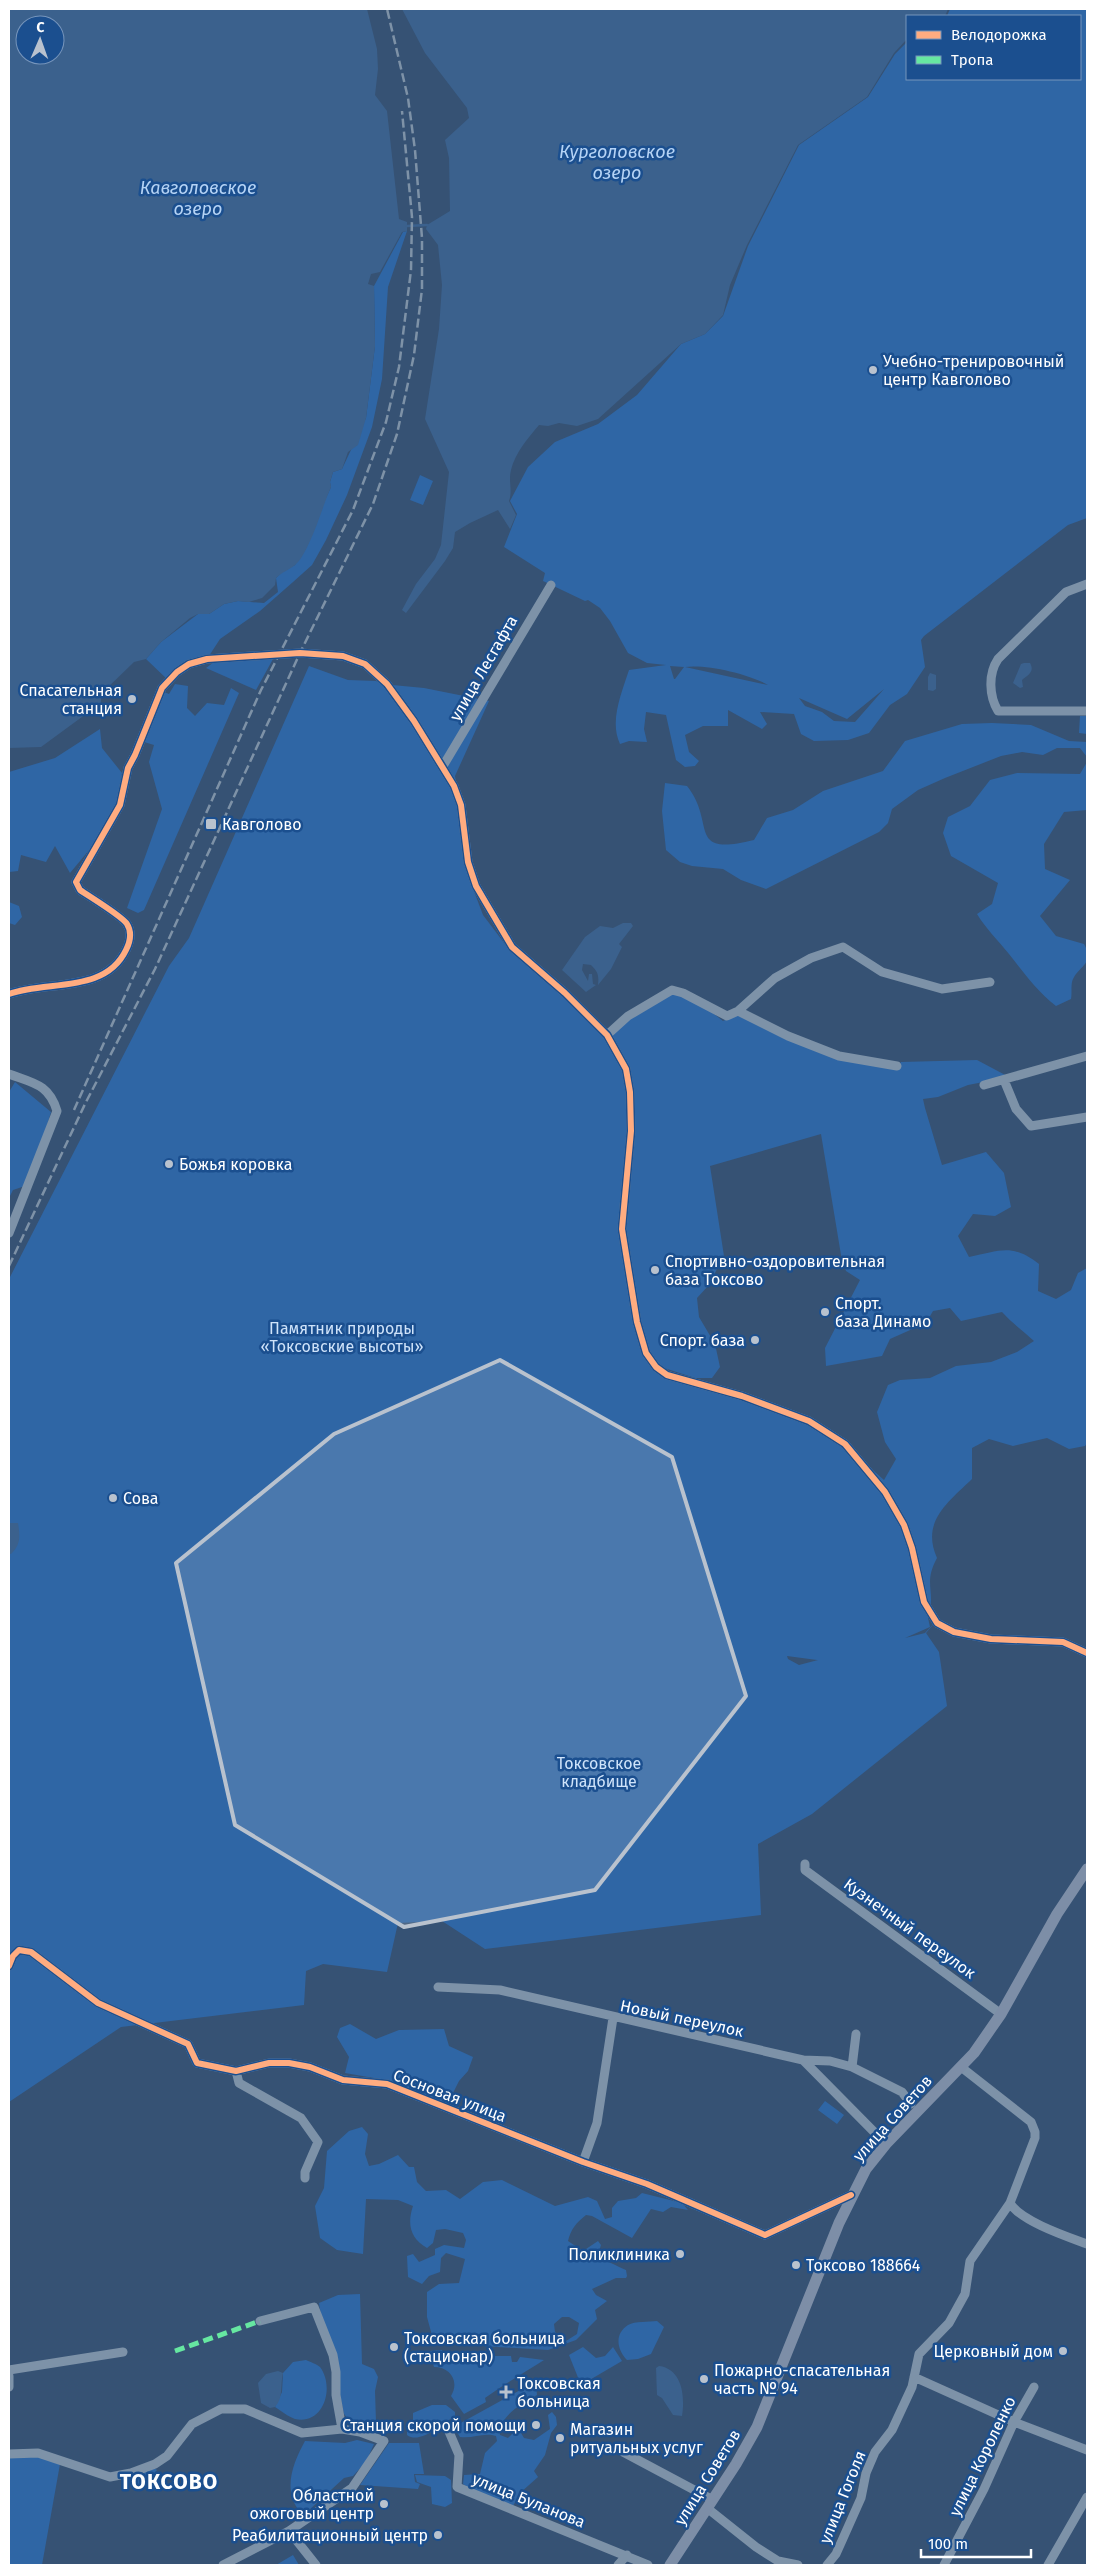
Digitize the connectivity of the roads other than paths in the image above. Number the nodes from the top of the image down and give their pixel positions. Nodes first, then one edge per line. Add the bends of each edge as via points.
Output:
1 (1087, 584) edge
2 (551, 585) dead end
3 (1087, 711) edge
4 (443, 766) junction
5 (990, 982) dead end
6 (9, 994) edge
7 (738, 1011) junction
8 (608, 1035) junction
9 (1087, 1056) edge
10 (897, 1066) dead end
11 (9, 1074) edge
12 (1004, 1080) junction
13 (984, 1085) dead end
14 (1087, 1117) edge
15 (9, 1233) edge
16 (1087, 1653) edge
17 (805, 1864) dead end
18 (1087, 1869) edge
19 (9, 1966) edge
20 (438, 1987) dead end
21 (1001, 2014) junction
22 (613, 2018) junction
23 (856, 2034) dead end
24 (803, 2060) junction
25 (852, 2067) junction
26 (961, 2067) junction
27 (236, 2071) junction
28 (911, 2104) dead end
29 (886, 2144) junction
30 (583, 2162) junction
31 (305, 2178) dead end
32 (851, 2195) junction
33 (1010, 2203) junction
34 (1087, 2244) edge
35 (260, 2321) dead end
36 (123, 2352) dead end
37 (9, 2370) edge
38 (9, 2376) edge
39 (914, 2377) junction
40 (9, 2387) edge
41 (1034, 2387) dead end
42 (1014, 2422) junction
43 (447, 2426) dead end
44 (342, 2429) junction
45 (1087, 2450) edge
46 (623, 2452) dead end
47 (9, 2454) edge
48 (1087, 2497) edge
49 (710, 2504) junction
50 (289, 2532) junction
51 (627, 2555) junction
52 (223, 2565) edge
53 (316, 2565) edge
54 (618, 2565) edge
55 (648, 2565) edge
56 (670, 2565) edge
57 (798, 2565) edge
58 (827, 2565) edge
59 (944, 2565) edge
60 (1048, 2565) edge

1 - 3 street via 1066,592 998,659 992,671 991,694 998,711
2 - 4 street, улица Лесгафта
4 - 6 street via 387,684 365,664 343,656 300,653 214,658 183,668 162,688 128,768 120,805 76,882 80,890 127,923 130,932 128,945 120,961 109,972 79,982
4 - 8 street via 461,805 468,862 476,886 512,947
5 - 7 street via 942,989 882,972 844,947 811,958 775,978
7 - 8 street via 727,1016 672,990 628,1016
7 - 10 street via 839,1056
8 - 16 street via 626,1069 630,1092 631,1131 622,1229 637,1322 646,1353 656,1367 667,1375 742,1396 810,1421 844,1444 881,1486 904,1525 924,1602 937,1623 954,1632 991,1639 1063,1642
9 - 12 street
11 - 15 street via 41,1086 52,1097 57,1111
12 - 13 street
12 - 14 street via 1016,1109 1031,1126
17 - 21 street, Кузнечный переулок via 805,1870
18 - 21 main road, улица Советов via 1057,1914
19 - 27 street, Сосновая улица via 18,1950 32,1952 98,2003 188,2044 197,2063
20 - 22 street, Новый переулок via 500,1990
21 - 26 main road, улица Советов
22 - 24 street, Новый переулок
22 - 30 street via 597,2122
23 - 25 street
24 - 25 street, Новый переулок via 830,2061
24 - 29 street
25 - 28 street, Новый переулок via 902,2092
26 - 29 main road, улица Советов
26 - 33 street, улица Гоголя via 1031,2122 1035,2132
27 - 30 street, Сосновая улица via 269,2063 289,2063 343,2080 387,2084
27 - 31 street via 239,2084 302,2118 318,2142 304,2172
29 - 32 main road, улица Советов
30 - 32 street, Сосновая улица via 646,2184 765,2235
32 - 49 main road, улица Советов via 757,2427
33 - 34 street via 1024,2216
33 - 39 street, улица Гоголя via 970,2261 965,2294 949,2323 919,2354
35 - 44 street via 314,2307 333,2354
36 - 37 street
38 - 40 street
39 - 42 street
39 - 58 street, улица Гоголя via 892,2430 875,2452 861,2498 836,2554
41 - 42 street, улица Короленко
42 - 45 street
42 - 59 street, улица Короленко via 984,2489
43 - 51 street, улица Буланова via 459,2455 457,2487
44 - 47 street via 302,2433 245,2409 221,2409 192,2424 167,2456 155,2464 110,2477 38,2452
44 - 50 street via 384,2441 352,2488
46 - 49 street
48 - 60 street
49 - 56 main road, улица Советов
49 - 57 street via 771,2557
50 - 52 street
50 - 53 street
51 - 54 street
51 - 55 street, улица Буланова

